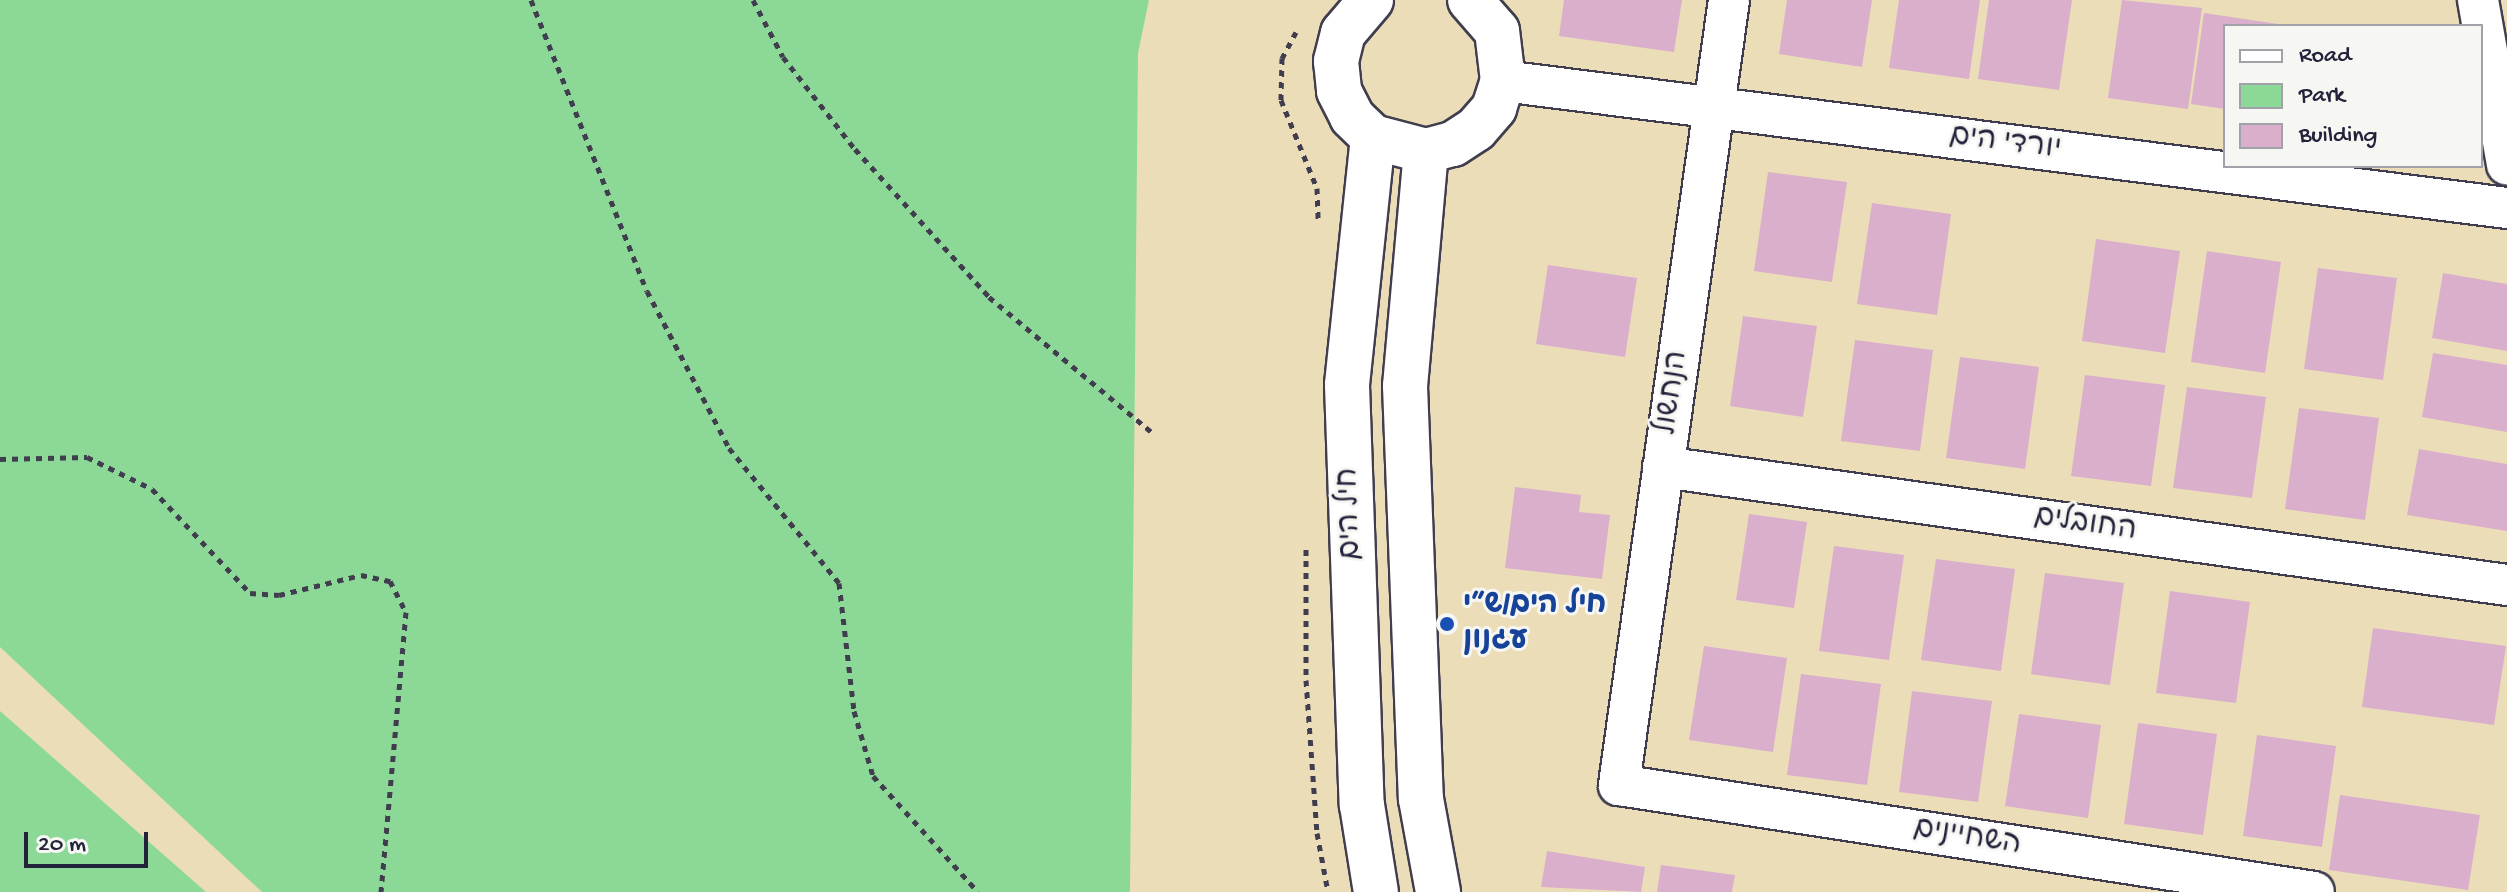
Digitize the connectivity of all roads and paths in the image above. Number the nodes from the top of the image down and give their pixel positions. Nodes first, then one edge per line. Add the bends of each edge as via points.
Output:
1 (531, 0) edge
2 (753, 0) edge
3 (1371, 0) edge
4 (1470, 0) edge
5 (1729, 0) edge
6 (2478, 0) edge
7 (2482, 24) edge
8 (2483, 28) edge
9 (1503, 81) junction
10 (1714, 108) junction
11 (1373, 137) junction
12 (1426, 151) junction
13 (2507, 164) edge
14 (2507, 208) edge
15 (1153, 433) dead end
16 (0, 459) edge
17 (1663, 467) junction
18 (2507, 585) edge
19 (1619, 785) joint
20 (381, 892) edge
21 (978, 892) edge
22 (1376, 892) edge
23 (1438, 892) edge
24 (2314, 892) edge

1 - 21 path via 647,291 729,448 839,583 854,711 873,776
2 - 15 path via 783,57 855,149 989,297
3 - 11 main road via 1343,33 1336,61 1339,91 1352,117
4 - 9 main road via 1497,31
5 - 10 street, הנחשול
6 - 7 street
8 - 13 street
9 - 10 street, יורדי הים
9 - 12 main road via 1494,108 1476,129 1453,144
10 - 14 street, יורדי הים
10 - 17 street, הנחשול
11 - 12 main road
11 - 22 main road, חיל הים via 1347,385 1362,805
12 - 23 main road, חיל הים via 1405,386 1421,799
16 - 20 path via 87,457 152,489 250,593 279,595 361,575 390,581 406,612
17 - 18 street, החובלים
17 - 19 street, הנחשול
19 - 24 street, השחיינים

